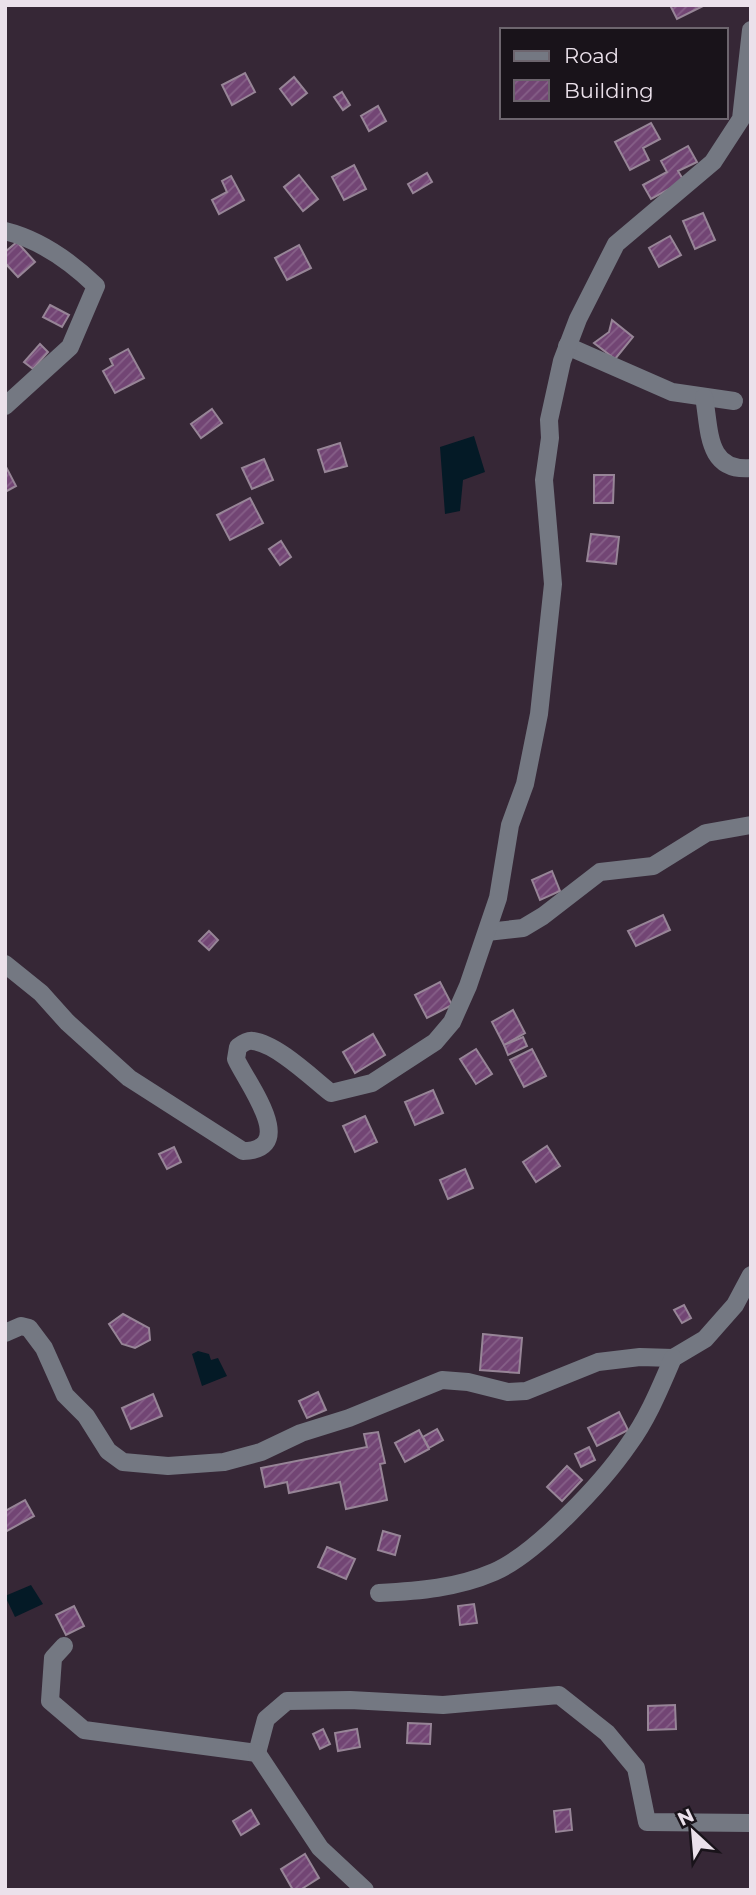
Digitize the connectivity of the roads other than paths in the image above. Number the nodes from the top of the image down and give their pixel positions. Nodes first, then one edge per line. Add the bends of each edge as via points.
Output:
1 (751, 30) edge
2 (5, 231) edge
3 (568, 346) junction
4 (704, 397) junction
5 (734, 401) dead end
6 (5, 406) edge
7 (751, 468) edge
8 (751, 825) edge
9 (487, 932) junction
10 (5, 964) edge
11 (751, 1275) edge
12 (5, 1333) edge
13 (673, 1359) junction
14 (379, 1593) dead end
15 (64, 1646) dead end
16 (257, 1753) junction
17 (751, 1823) edge
18 (365, 1890) edge

1 - 3 street via 741,119 713,162 616,244
2 - 6 street via 40,244 96,286 70,347
3 - 4 street via 672,392
3 - 9 street via 549,420 544,480 554,584 539,715
4 - 5 street
4 - 7 street via 715,456 724,465
8 - 9 street via 706,833 653,866 600,872 523,928
9 - 10 street via 452,1022 435,1042 372,1083 331,1093 282,1055 253,1041 238,1047 236,1059 269,1117 271,1129 266,1143 254,1151 233,1146 129,1078
11 - 13 street via 735,1305 705,1339
12 - 13 street via 21,1326 29,1328 44,1348 65,1395 86,1416 108,1451 123,1462 168,1466 224,1462 261,1452 442,1380 526,1391 598,1362
13 - 14 street via 629,1445 519,1559 494,1572 432,1591
15 - 16 street via 53,1658 50,1701 83,1730
16 - 17 street via 266,1719 287,1701 443,1705 559,1695 607,1733 636,1768 647,1822
16 - 18 street via 320,1847

